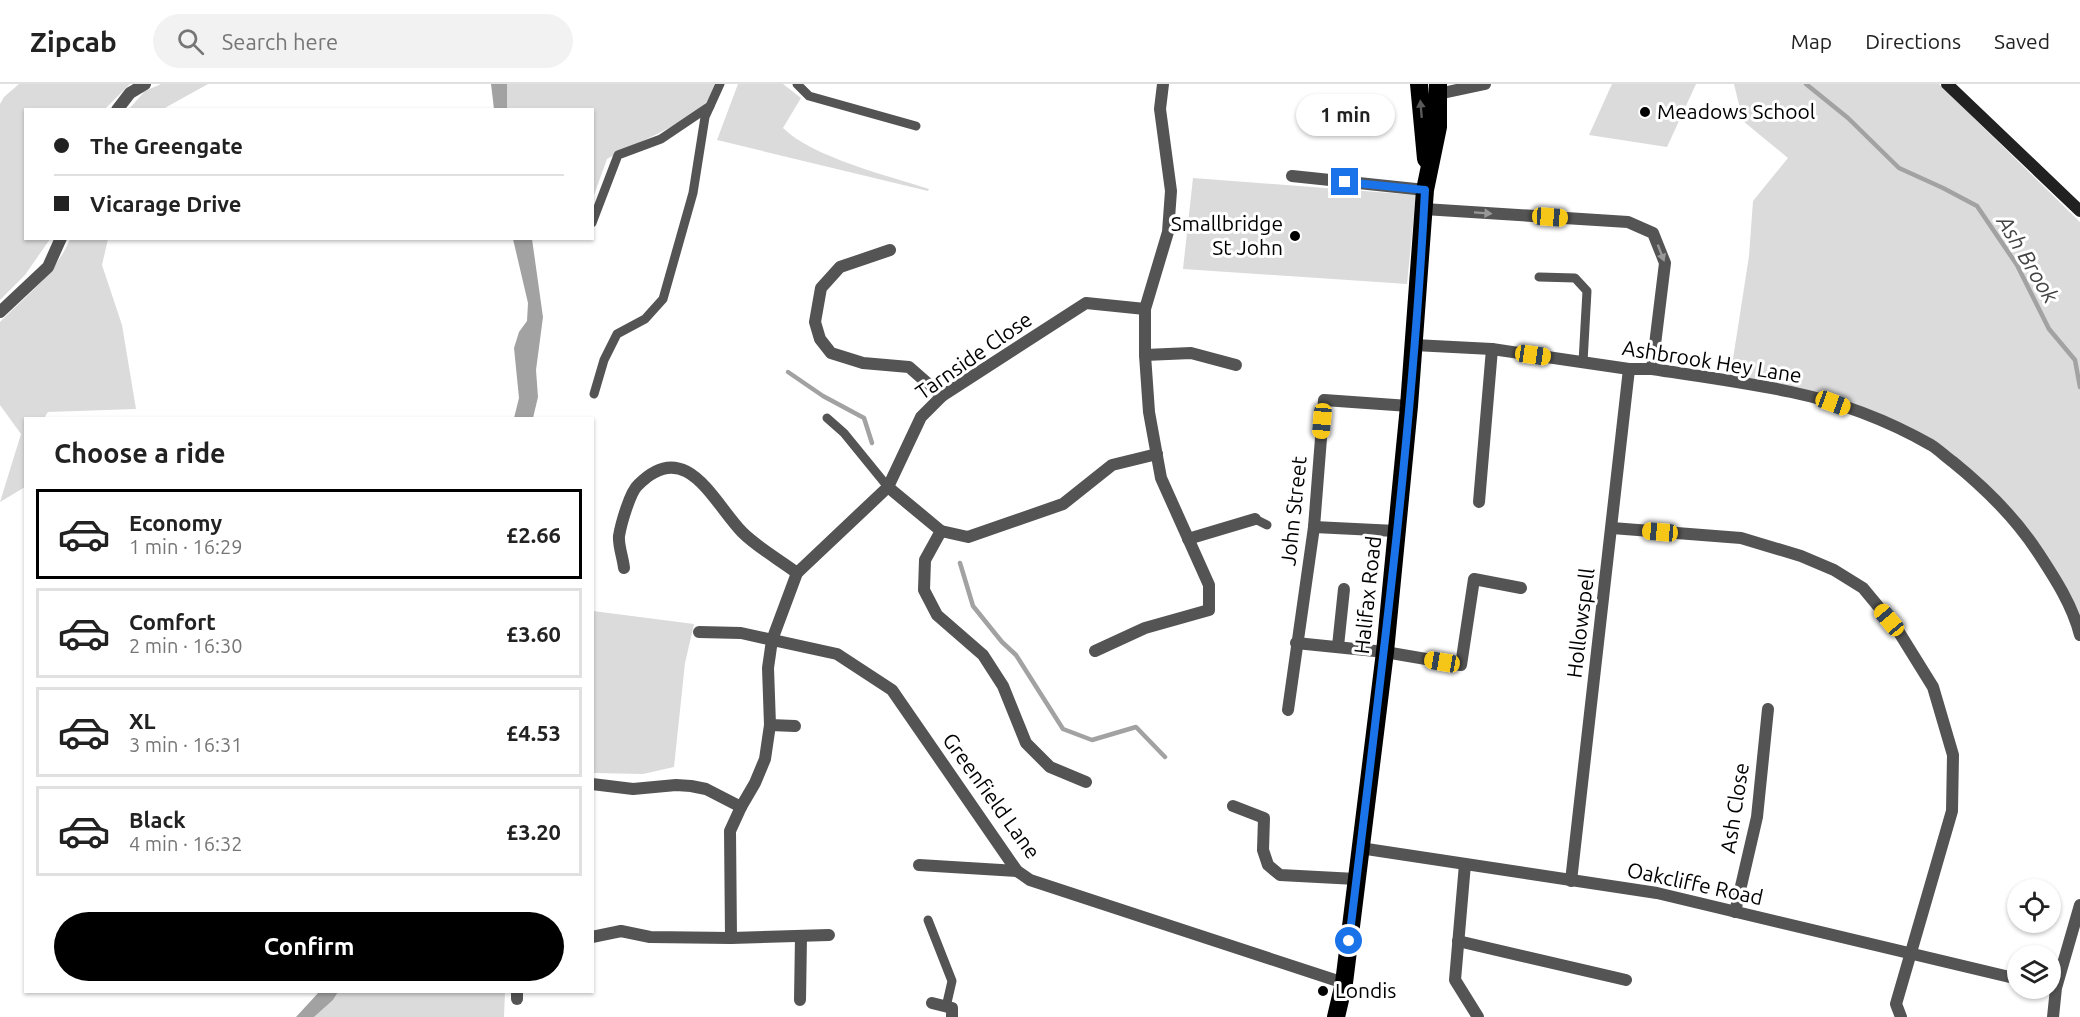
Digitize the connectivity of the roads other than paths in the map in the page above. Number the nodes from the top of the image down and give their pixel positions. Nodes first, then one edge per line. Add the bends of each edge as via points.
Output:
1 (145, 84) edge
2 (720, 84) edge
3 (796, 84) edge
4 (1164, 84) edge
5 (1419, 84) edge
6 (1485, 84) edge
7 (1947, 84) edge
8 (1438, 89) edge
9 (710, 106) junction
10 (119, 108) edge
11 (916, 126) dead end
12 (1292, 176) dead end
13 (1426, 183) junction
14 (1424, 209) junction
15 (2080, 211) edge
16 (594, 218) edge
17 (60, 240) edge
18 (890, 250) dead end
19 (1539, 277) dead end
20 (1145, 309) junction
21 (0, 312) edge
22 (1414, 345) junction
23 (1492, 350) junction
24 (1145, 355) junction
25 (1583, 362) junction
26 (1236, 365) dead end
27 (1629, 369) junction
28 (1652, 369) junction
29 (594, 394) dead end
30 (942, 396) junction
31 (1409, 406) junction
32 (827, 418) dead end
33 (1157, 454) junction
34 (888, 487) junction
35 (1479, 502) dead end
36 (1255, 519) joint
37 (1268, 525) dead end
38 (1314, 527) junction
39 (1612, 528) junction
40 (941, 531) junction
41 (1396, 531) junction
42 (1188, 539) junction
43 (624, 568) dead end
44 (797, 573) junction
45 (1521, 588) dead end
46 (1344, 589) dead end
47 (699, 632) dead end
48 (2080, 635) edge
49 (772, 640) junction
50 (1296, 643) junction
51 (1338, 646) junction
52 (1095, 651) dead end
53 (1385, 652) junction
54 (1768, 709) dead end
55 (1288, 710) dead end
56 (770, 725) junction
57 (795, 726) dead end
58 (1086, 782) dead end
59 (594, 784) edge
60 (1233, 806) dead end
61 (741, 807) junction
62 (1360, 848) junction
63 (1465, 864) junction
64 (919, 865) dead end
65 (1017, 871) junction
66 (1356, 879) junction
67 (1571, 881) junction
68 (2080, 905) edge
69 (1735, 912) junction
70 (928, 920) dead end
71 (829, 935) dead end
72 (801, 936) junction
73 (594, 937) edge
74 (731, 938) junction
75 (1458, 941) junction
76 (1911, 954) junction
77 (2061, 963) edge
78 (2007, 976) edge
79 (1626, 981) dead end
80 (1344, 983) junction
81 (2053, 999) edge
82 (800, 1000) dead end
83 (932, 1003) dead end
84 (949, 1012) edge
85 (1336, 1017) edge
86 (1478, 1017) edge
87 (1901, 1017) edge
88 (2053, 1017) edge

1 - 10 street via 130,93
2 - 9 lane
3 - 11 lane via 808,96
4 - 20 street via 1160,109 1171,191 1168,232
13 -> 5 highway, Halifax Road
6 - 8 street
7 - 15 street
8 - 13 highway, Halifax Road via 1438,128
9 - 16 lane via 661,139 618,155
9 - 29 lane via 693,193 663,299 645,319 617,334
12 - 13 street
13 - 14 highway, Halifax Road
14 - 22 highway, Halifax Road
14 -> 28 street via 1628,222 1653,233 1665,263
17 - 21 street via 48,267
18 - 30 street via 840,267 821,288 815,322 820,339 831,354 863,363 909,367
19 - 25 lane via 1575,279 1587,291
20 - 24 street
20 - 30 street, Tarnside Close via 1086,303
22 - 23 street, Ashbrook Hey Lane
22 - 31 highway, Halifax Road
23 - 25 street, Ashbrook Hey Lane
23 - 35 street
24 - 26 street via 1191,353
24 - 33 street
25 - 27 street, Ashbrook Hey Lane
27 - 28 street, Ashbrook Hey Lane
27 - 39 street, Hollowspell
28 - 48 street, Ashbrook Hey Lane via 1802,394 1866,416 1933,446 2003,507 2026,535 2059,584
30 - 34 street, Tarnside Close via 921,417
31 - 38 street, John Street via 1324,400
31 - 41 highway, Halifax Road
32 - 34 lane
33 - 40 street via 1112,465 1063,504 968,537
33 - 42 street via 1161,478
34 - 40 street
34 - 44 street, Tarnside Close
36 - 37 lane
36 - 42 street
38 - 41 street
38 - 50 street, John Street
39 - 67 street, Hollowspell
39 - 76 street via 1741,538 1801,556 1863,588 1897,629 1933,687 1953,755 1952,811
40 - 58 street via 925,560 924,590 936,615 983,655 1004,686 1026,743 1050,767
41 - 53 highway, Halifax Road
42 - 52 street via 1209,585 1209,610 1145,628
43 - 44 street via 619,537 633,489 648,475 665,467 687,470 707,486 743,532
44 - 49 street
45 - 53 street via 1474,579 1461,665
46 - 51 street
47 - 49 street, Greenfield Lane via 741,633
49 - 56 street via 768,668
49 - 65 street, Greenfield Lane via 837,654 892,690
50 - 51 street
50 - 55 street, John Street
51 - 53 street
53 - 62 highway, Halifax Road
54 - 69 street, Ash Close via 1757,818
56 - 57 street
56 - 61 street via 765,759
59 - 61 street via 633,789 691,786 706,789
60 - 66 street via 1264,818 1263,850 1268,865 1280,875
61 - 74 street via 730,831
62 - 63 street, Oakcliffe Road
62 - 66 highway, Halifax Road
63 - 67 street, Oakcliffe Road
63 - 75 street
64 - 65 street
65 - 80 street, Greenfield Lane via 1030,880
66 - 80 highway, Halifax Road
67 - 69 street, Oakcliffe Road via 1658,893
68 - 77 street
69 - 76 street, Oakcliffe Road
70 - 84 lane via 952,981
71 - 72 street
72 - 74 street
72 - 82 street
73 - 74 street via 621,931 650,937
75 - 79 street
75 - 86 street via 1455,980
76 - 78 street, Oakcliffe Road
76 - 87 street via 1896,1004
80 - 85 highway, Halifax Road
81 - 88 street
83 - 84 street

